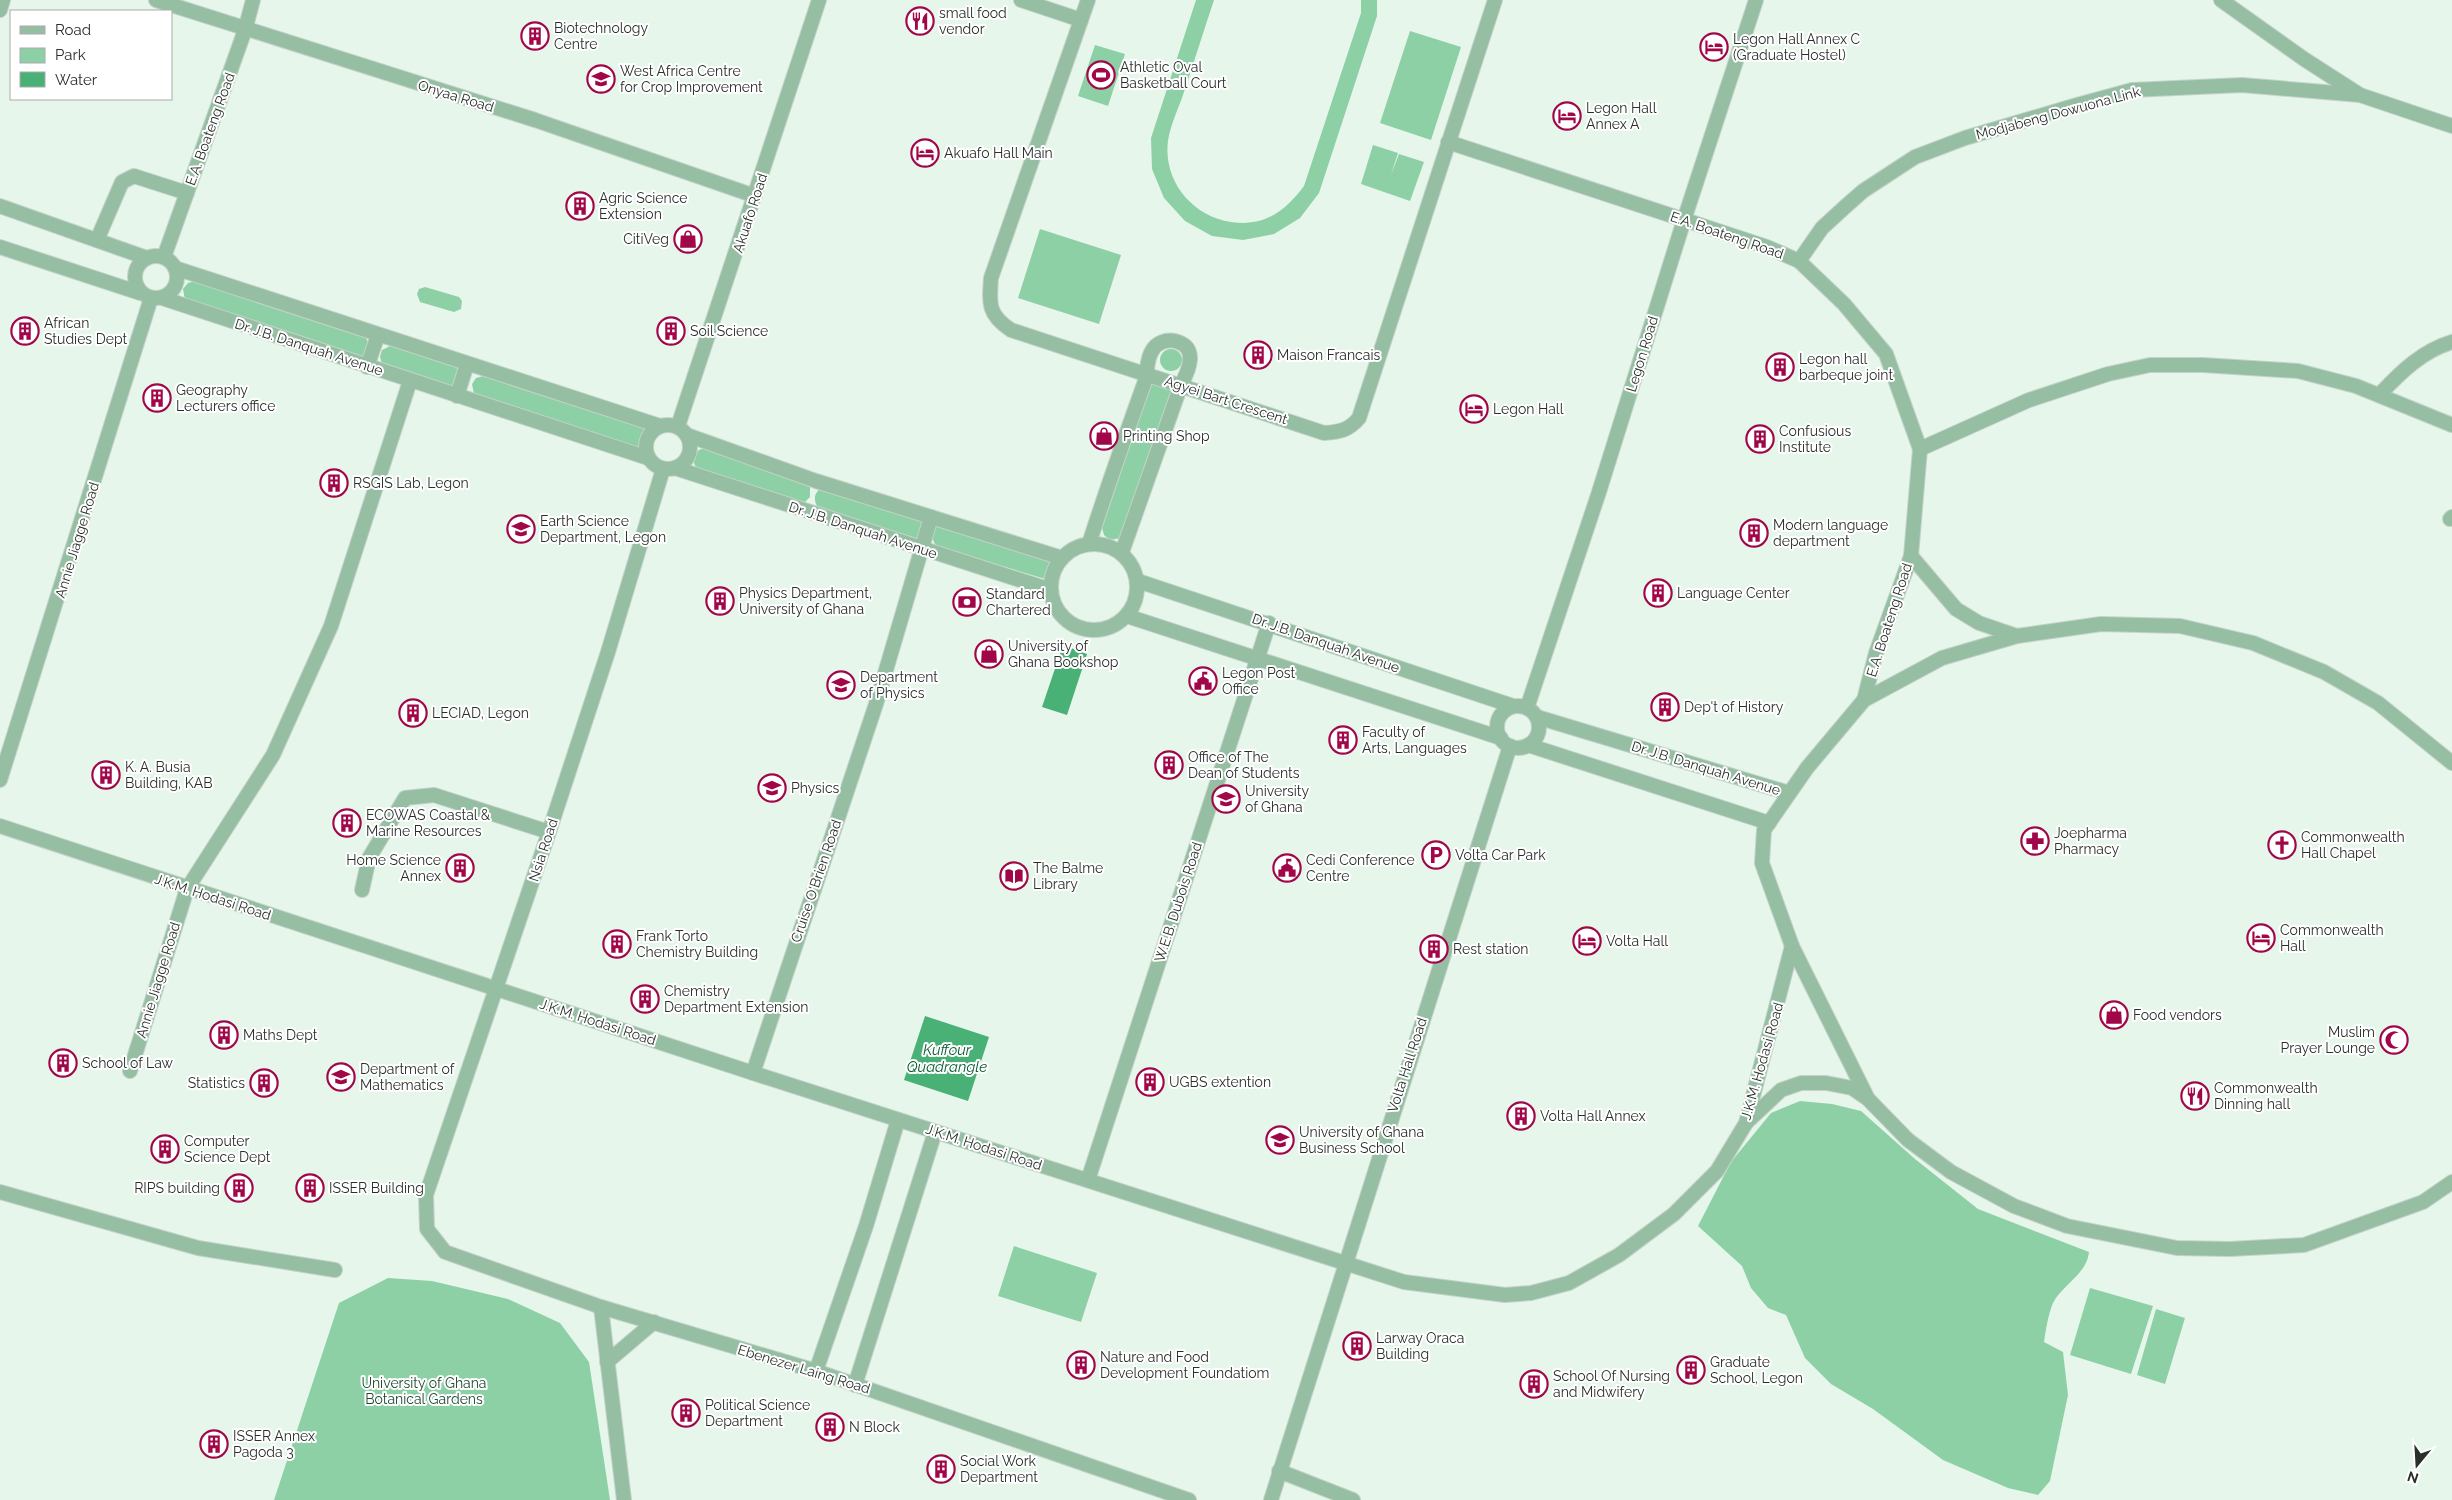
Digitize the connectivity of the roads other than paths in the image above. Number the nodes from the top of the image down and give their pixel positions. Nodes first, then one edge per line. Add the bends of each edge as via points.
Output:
1 (3, 0) edge
2 (156, 0) edge
3 (253, 0) edge
4 (819, 0) edge
5 (1021, 0) edge
6 (1088, 0) edge
7 (1495, 0) edge
8 (1756, 0) edge
9 (2221, 0) edge
10 (0, 10) edge
11 (1081, 20) junction
12 (245, 30) junction
13 (2360, 95) junction
14 (2452, 126) edge
15 (1448, 142) junction
16 (187, 193) junction
17 (755, 196) junction
18 (0, 206) edge
19 (1684, 220) junction
20 (97, 240) junction
21 (0, 247) edge
22 (147, 258) junction
23 (164, 258) junction
24 (1799, 261) junction
25 (175, 268) junction
26 (151, 296) junction
27 (378, 335) junction
28 (2452, 342) edge
29 (467, 364) junction
30 (367, 367) junction
31 (1148, 375) junction
32 (410, 381) junction
33 (1181, 385) junction
34 (2380, 394) junction
35 (457, 396) junction
36 (2452, 425) edge
37 (660, 426) junction
38 (683, 431) junction
39 (1920, 450) junction
40 (648, 458) junction
41 (669, 469) junction
42 (931, 516) junction
43 (1089, 544) junction
44 (921, 548) junction
45 (1122, 552) junction
46 (1911, 556) junction
47 (1062, 558) junction
48 (1138, 580) junction
49 (1051, 590) junction
50 (1127, 616) junction
51 (1270, 623) junction
52 (2017, 636) junction
53 (1258, 658) junction
54 (1864, 700) junction
55 (1526, 710) junction
56 (1505, 742) junction
57 (1528, 745) junction
58 (2452, 763) edge
59 (0, 780) edge
60 (1789, 793) junction
61 (1769, 823) junction
62 (0, 826) edge
63 (549, 832) junction
64 (187, 888) junction
65 (362, 890) dead end
66 (1792, 946) junction
67 (496, 989) junction
68 (130, 1071) dead end
69 (753, 1073) junction
70 (1868, 1099) junction
71 (898, 1120) junction
72 (1746, 1123) junction
73 (935, 1132) junction
74 (1088, 1180) junction
75 (2452, 1182) edge
76 (0, 1192) edge
77 (427, 1229) joint
78 (1345, 1263) junction
79 (334, 1270) dead end
80 (600, 1307) junction
81 (654, 1322) junction
82 (607, 1362) junction
83 (816, 1371) junction
84 (855, 1385) junction
85 (1279, 1471) junction
86 (624, 1500) edge
87 (1189, 1500) edge
88 (1271, 1500) edge
89 (1353, 1500) edge

1 - 10 street
2 - 12 street, Onyaa Road
3 - 12 street, E.A. Boateng Road
4 - 17 street, Akuafo Road
5 - 11 street
6 - 11 street, Agyei Bart Crescent
7 - 15 street, Agyei Bart Crescent
8 - 19 street, Legon Road
9 - 13 street
11 - 31 street, Agyei Bart Crescent via 991,278 989,301 996,320 1011,330
12 - 16 street, E.A. Boateng Road
12 - 17 street, Onyaa Road via 543,123
13 - 14 street
13 - 24 street, Modjabeng Dowuona Link via 2242,85 2132,90 2077,105 1966,138 1915,157 1846,206 1822,228
15 - 19 street, E.A. Boateng Road
15 - 33 street, Agyei Bart Crescent via 1359,418 1352,427 1324,433
16 - 20 street via 134,176 127,177
16 - 23 street, E.A. Boateng Road
17 - 38 street, Akuafo Road
18 - 20 street
19 - 24 street, E.A. Boateng Road
19 - 55 street, Legon Road via 1599,492
20 - 22 street
21 - 26 street, Dr. J.B. Danquah Avenue
22 - 23 street
22 - 26 street via 137,267 134,280
23 - 25 street
24 - 39 street, E.A. Boateng Road via 1844,304 1886,354
25 - 26 street via 177,282 174,289
25 - 27 street
26 - 30 street, Dr. J.B. Danquah Avenue
26 - 59 street, Annie Jiagge Road
27 - 29 street
27 - 30 street
28 - 34 street via 2418,358
29 - 35 street
29 - 37 street
30 - 32 street, Dr. J.B. Danquah Avenue
31 - 33 street, Agyei Bart Crescent
31 - 33 street via 1149,355 1153,348 1172,340 1185,347 1191,360
31 - 43 street
32 - 35 street, Dr. J.B. Danquah Avenue
32 - 64 street, Annie Jiagge Road via 339,602 307,682 260,777
33 - 45 street
34 - 36 street
34 - 39 street via 2298,371 2203,365 2150,366 2108,374 2029,400
35 - 40 street, Dr. J.B. Danquah Avenue
37 - 38 street
37 - 40 street via 648,436
38 - 41 street via 690,451 687,458
38 - 42 street via 816,481
39 - 46 street, E.A. Boateng Road
40 - 41 street, Dr. J.B. Danquah Avenue
41 - 44 street, Dr. J.B. Danquah Avenue
41 - 63 street, Nsia Road
42 - 44 street, Cruise O'Brien Road
42 - 47 street
43 - 45 street via 1106,545
43 - 47 street via 1074,548
44 - 49 street, Dr. J.B. Danquah Avenue
44 - 69 street, Cruise O'Brien Road via 876,704
45 - 48 street
46 - 52 street via 1956,609 1979,623
46 - 54 street, E.A. Boateng Road via 1876,653
47 - 49 street via 1053,573
48 - 50 street via 1136,600
48 - 51 street, Dr. J.B. Danquah Avenue
49 - 50 street via 1059,612 1082,629 1111,628
50 - 53 street
51 - 53 street, W.E.B. Dubois Road
51 - 55 street, Dr. J.B. Danquah Avenue
52 - 54 street via 1942,658
52 - 58 street via 2101,624 2180,626 2253,643 2324,672 2378,703
53 - 56 street
53 - 74 street, W.E.B. Dubois Road
54 - 60 street
55 - 56 street via 1504,711 1497,729
55 - 57 street via 1539,723 1537,736
55 - 60 street, Dr. J.B. Danquah Avenue
56 - 57 street via 1522,747
56 - 78 street, Volta Hall Road
57 - 61 street
60 - 61 street
61 - 66 street via 1764,830 1762,863
62 - 64 street, J.K.M. Hodasi Road
63 - 65 street via 434,795 404,798 369,858
63 - 67 street, Nsia Road
64 - 67 street, J.K.M. Hodasi Road
64 - 68 street, Annie Jiagge Road
66 - 70 street
66 - 72 street, J.K.M. Hodasi Road
67 - 69 street, J.K.M. Hodasi Road
67 - 77 street, Nsia Road via 426,1195
69 - 71 street, J.K.M. Hodasi Road
70 - 72 street via 1852,1088 1801,1083 1780,1090
70 - 75 street via 1908,1140 1951,1172 2014,1206 2067,1226 2177,1248 2304,1245 2423,1202
71 - 73 street, J.K.M. Hodasi Road
71 - 83 street
72 - 78 street, J.K.M. Hodasi Road via 1717,1171 1674,1214 1619,1255 1569,1283 1531,1293 1506,1295 1404,1282
73 - 74 street, J.K.M. Hodasi Road
73 - 84 street
74 - 78 street, J.K.M. Hodasi Road
76 - 79 street via 198,1248
77 - 80 street, Ebenezer Laing Road via 445,1252
78 - 85 street, Volta Hall Road
80 - 81 street, Ebenezer Laing Road
80 - 82 street
81 - 82 street
81 - 83 street, Ebenezer Laing Road
82 - 86 street
83 - 84 street, Ebenezer Laing Road
84 - 87 street, Ebenezer Laing Road
85 - 88 street, Volta Hall Road
85 - 89 street

